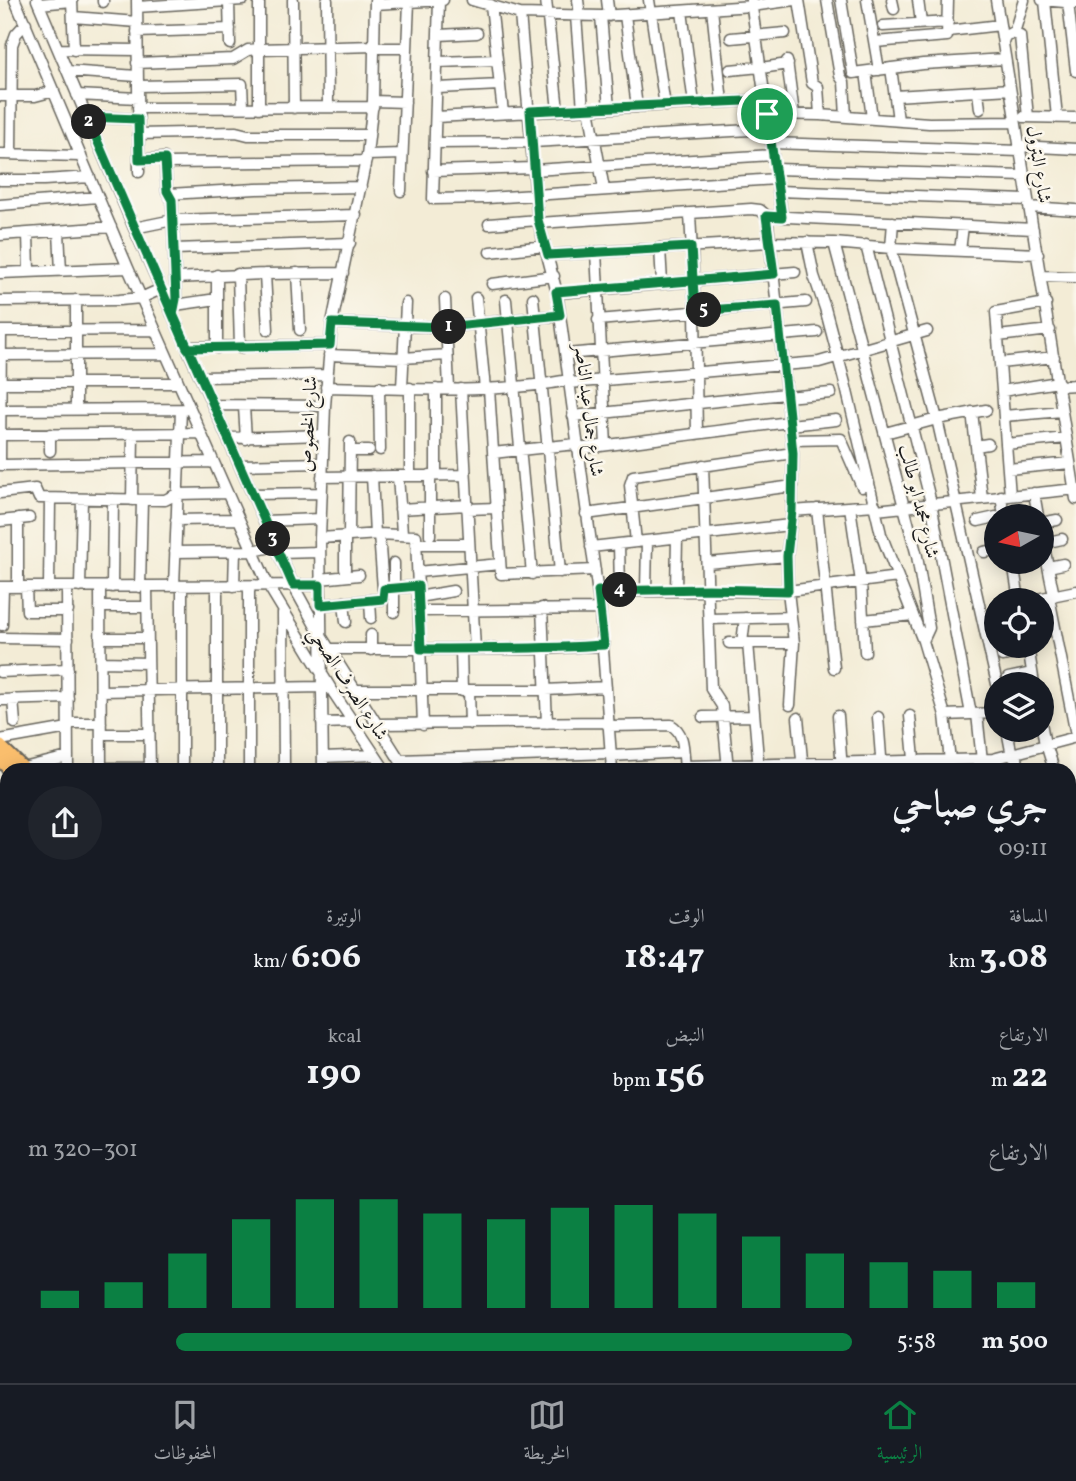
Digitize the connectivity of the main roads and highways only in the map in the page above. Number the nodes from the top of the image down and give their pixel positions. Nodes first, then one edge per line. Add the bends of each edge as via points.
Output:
1 (0, 746) edge
2 (15, 763) edge

1 - 2 main road

